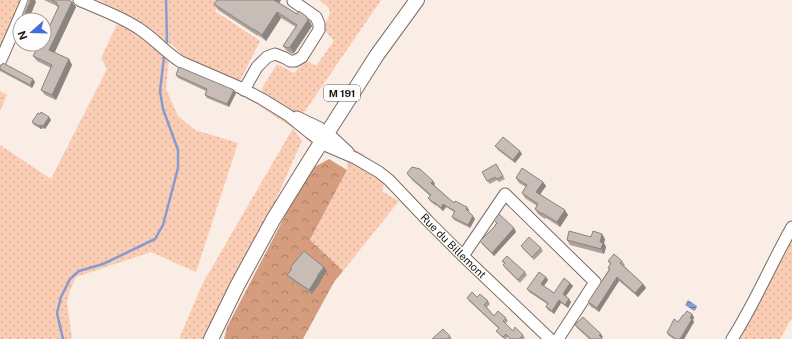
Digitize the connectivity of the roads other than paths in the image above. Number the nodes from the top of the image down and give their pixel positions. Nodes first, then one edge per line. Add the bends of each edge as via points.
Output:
1 (27, 0) edge
2 (79, 0) edge
3 (417, 0) edge
4 (293, 1) dead end
5 (0, 62) edge
6 (244, 90) junction
7 (320, 135) junction
8 (792, 227) edge
9 (463, 256) junction
10 (212, 339) edge
11 (550, 339) edge
12 (558, 339) edge
13 (732, 339) edge

1 - 5 street
2 - 6 street, Rue du Billemont via 137,27 181,62
3 - 7 main road, M 191
4 - 6 street via 316,17 319,30 302,57 295,61 275,54 267,57 257,67
6 - 7 street, Rue du Billemont
7 - 9 street, Rue du Billemont via 332,148 355,158 389,180
7 - 10 main road, M 191 via 237,286
8 - 13 street
9 - 11 street, Rue du Billemont
9 - 12 street via 505,194 595,282

